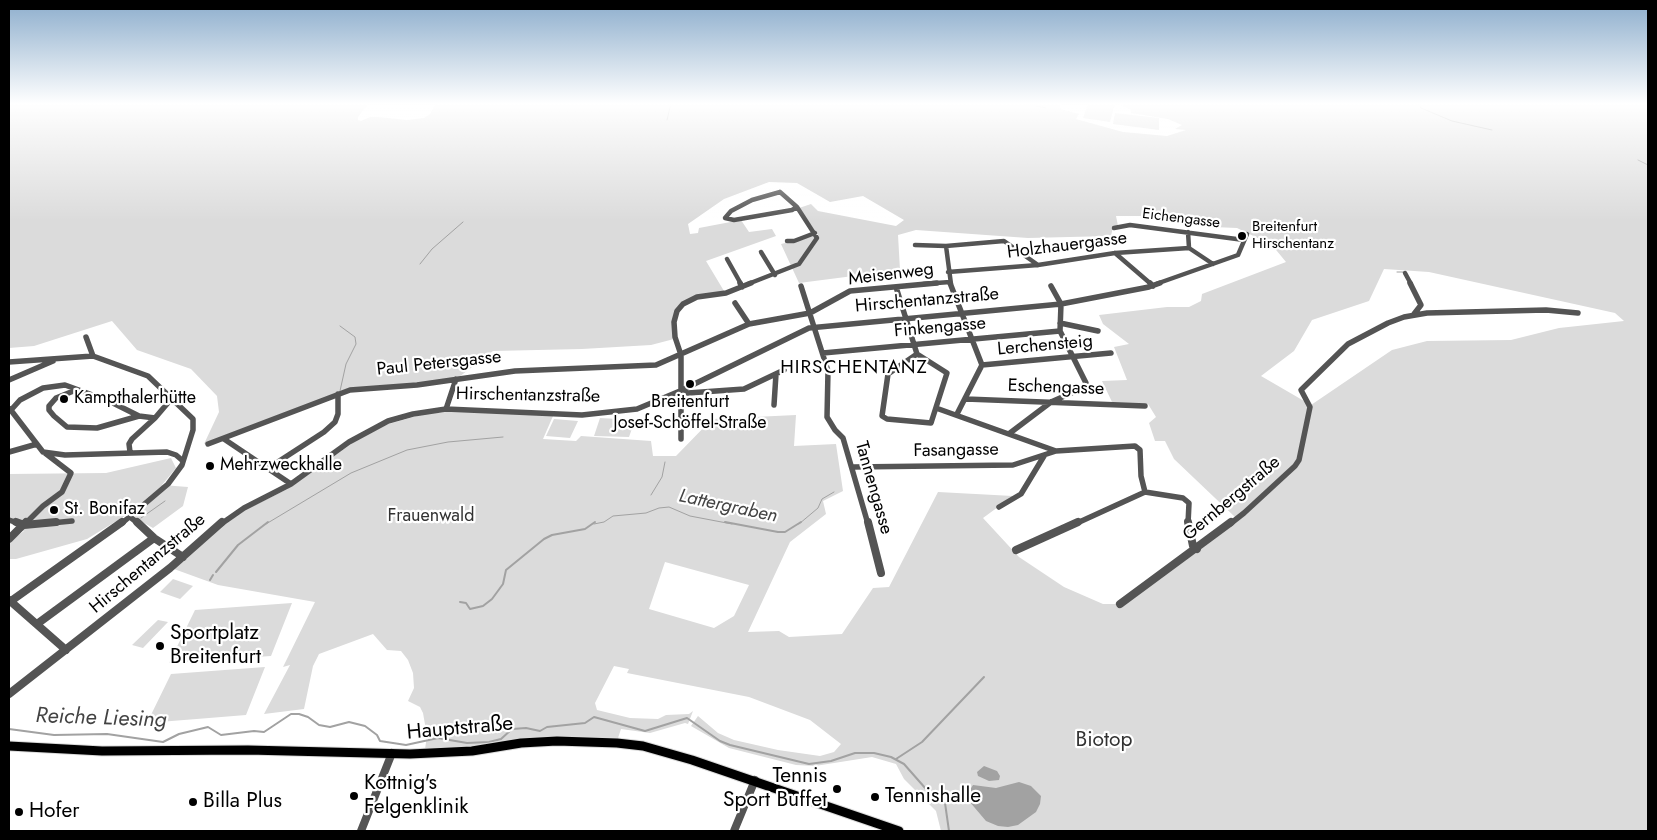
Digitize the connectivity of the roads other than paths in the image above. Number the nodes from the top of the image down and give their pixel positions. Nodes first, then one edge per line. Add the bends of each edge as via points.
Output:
1 (797, 207) junction
2 (1114, 228) dead end
3 (1188, 232) junction
4 (815, 234) junction
5 (1246, 237) joint
6 (787, 241) dead end
7 (915, 245) dead end
8 (946, 246) junction
9 (1189, 248) junction
10 (761, 252) dead end
11 (1115, 254) junction
12 (727, 259) dead end
13 (1213, 264) junction
14 (1038, 265) junction
15 (948, 272) junction
16 (1405, 273) dead end
17 (775, 275) junction
18 (950, 282) junction
19 (801, 286) dead end
20 (1051, 286) dead end
21 (1153, 286) junction
22 (742, 287) junction
23 (896, 287) junction
24 (735, 303) dead end
25 (1061, 304) junction
26 (1421, 307) junction
27 (810, 313) junction
28 (962, 313) junction
29 (1427, 313) junction
30 (1578, 313) dead end
31 (1412, 315) junction
32 (905, 318) junction
33 (1060, 323) junction
34 (749, 324) junction
35 (815, 327) junction
36 (1060, 331) junction
37 (1098, 331) dead end
38 (86, 337) dead end
39 (972, 338) junction
40 (914, 343) junction
41 (823, 353) junction
42 (1111, 353) dead end
43 (917, 354) junction
44 (93, 356) junction
45 (681, 356) junction
46 (1073, 357) junction
47 (57, 359) junction
48 (9, 362) edge
49 (982, 365) junction
50 (784, 370) dead end
51 (776, 374) junction
52 (456, 379) junction
53 (9, 380) edge
54 (78, 390) junction
55 (680, 391) junction
56 (338, 394) junction
57 (172, 398) junction
58 (966, 399) junction
59 (1051, 402) junction
60 (774, 405) dead end
61 (1145, 406) dead end
62 (936, 408) junction
63 (446, 409) junction
64 (11, 413) edge
65 (957, 414) junction
66 (139, 416) junction
67 (155, 418) junction
68 (700, 422) dead end
69 (681, 423) junction
70 (1010, 432) junction
71 (224, 439) junction
72 (681, 439) dead end
73 (37, 444) junction
74 (208, 444) dead end
75 (1056, 451) junction
76 (9, 452) edge
77 (43, 452) junction
78 (130, 452) junction
79 (1044, 456) junction
80 (183, 461) junction
81 (853, 467) junction
82 (267, 469) junction
83 (291, 484) junction
84 (1145, 492) junction
85 (999, 507) dead end
86 (130, 517) junction
87 (9, 520) edge
88 (72, 521) dead end
89 (24, 525) junction
90 (154, 538) junction
91 (9, 539) edge
92 (1197, 549) junction
93 (1016, 550) dead end
94 (183, 557) junction
95 (881, 573) dead end
96 (10, 600) edge
97 (1120, 604) dead end
98 (37, 624) junction
99 (66, 650) junction
100 (9, 694) edge
101 (9, 746) edge
102 (392, 753) junction
103 (755, 780) junction
104 (361, 831) edge
105 (734, 831) edge
106 (899, 831) edge

1 - 1 street via 779,192 752,200 725,218 734,220
1 - 4 street
2 - 3 street, Eichengasse via 1130,225
3 - 5 street, Eichengasse
3 - 9 street
4 - 6 street
4 - 17 street via 817,240 799,264
5 - 13 street, Hirschentanzstraße via 1238,255
7 - 8 street
8 - 14 street via 1004,241
8 - 15 street
9 - 11 street, Holzhauergasse
9 - 13 street
10 - 17 street
11 - 14 street, Holzhauergasse
11 - 21 street
12 - 22 street
13 - 21 street, Hirschentanzstraße
14 - 15 street, Holzhauergasse
15 - 18 street
16 - 26 street
17 - 22 street
18 - 23 street, Meisenweg
18 - 28 street
19 - 27 street
20 - 25 street
21 - 25 street, Hirschentanzstraße
22 - 45 street via 697,297 683,304 674,322
23 - 27 street, Meisenweg via 850,292
23 - 32 street
24 - 34 street
25 - 28 street, Hirschentanzstraße
25 - 33 street
26 - 29 street
26 - 31 street
27 - 34 street, Meisenweg
27 - 35 street
28 - 32 street, Hirschentanzstraße
28 - 39 street
29 - 30 street, Gernbergstraße via 1546,310
29 - 31 street, Gernbergstraße
31 - 92 street, Gernbergstraße via 1388,323 1343,347 1301,389 1310,405 1298,463 1244,513
32 - 35 street, Hirschentanzstraße
32 - 40 street
33 - 36 street
33 - 37 street
34 - 45 street, Meisenweg
35 - 41 street, Tannengasse
35 - 55 street, Hirschentanzstraße
36 - 39 street, Finkengasse
36 - 46 street
38 - 44 street
39 - 40 street, Finkengasse
39 - 49 street
40 - 41 street, Finkengasse
40 - 43 street
41 - 81 street, Tannengasse via 828,372 827,417 843,438
42 - 46 street, Lerchensteig
43 - 62 street via 946,372
43 - 62 street via 888,374 882,416 931,423
44 - 47 street
44 - 57 street via 148,376
45 - 52 street, Paul Petersgasse via 656,365 515,370
45 - 55 street
46 - 49 street, Lerchensteig
46 - 59 street via 1085,387
47 - 48 street
47 - 53 street
49 - 58 street
50 - 51 street
51 - 55 street via 744,388
51 - 60 street
52 - 56 street, Paul Petersgasse via 365,388
52 - 63 street
54 - 64 street via 65,385 42,388 20,400
54 - 66 street
54 - 66 street via 56,398 49,406 54,416 67,426 97,428
55 - 63 street, Hirschentanzstraße via 638,409 582,415
55 - 69 street
56 - 71 street, Paul Petersgasse
56 - 82 street via 335,422
57 - 67 street
57 - 80 street via 193,419 194,430
58 - 59 street, Eschengasse
58 - 65 street
59 - 61 street, Eschengasse
59 - 70 street
62 - 65 street
63 - 83 street, Hirschentanzstraße via 412,414 376,426
64 - 73 street
65 - 70 street
66 - 67 street
67 - 78 street via 128,444
68 - 69 street
69 - 72 street
70 - 75 street
71 - 74 street, Paul Petersgasse
71 - 82 street
73 - 76 street
73 - 77 street
75 - 79 street, Fasangasse
75 - 84 street via 1135,446 1140,450
77 - 78 street via 65,455
77 - 89 street via 71,473 62,492 42,506
78 - 80 street via 167,452
79 - 81 street, Fasangasse via 1013,465
79 - 85 street via 1021,494
80 - 86 street via 168,484
81 - 95 street, Tannengasse
82 - 83 street
83 - 94 street, Hirschentanzstraße via 227,519
84 - 92 street via 1188,501 1188,524 1193,546
84 - 93 street
86 - 90 street
86 - 96 street
87 - 89 street
88 - 89 street
89 - 91 street
90 - 94 street
90 - 98 street
92 - 97 street, Gernbergstraße
94 - 99 street, Hirschentanzstraße
96 - 98 street
98 - 99 street
99 - 100 street, Hirschentanzstraße
101 - 102 main road, Hauptstraße via 102,751
102 - 103 main road, Hauptstraße via 472,751 556,741 617,743 661,751
102 - 104 street
103 - 105 street
103 - 106 main road, Hauptstraße

